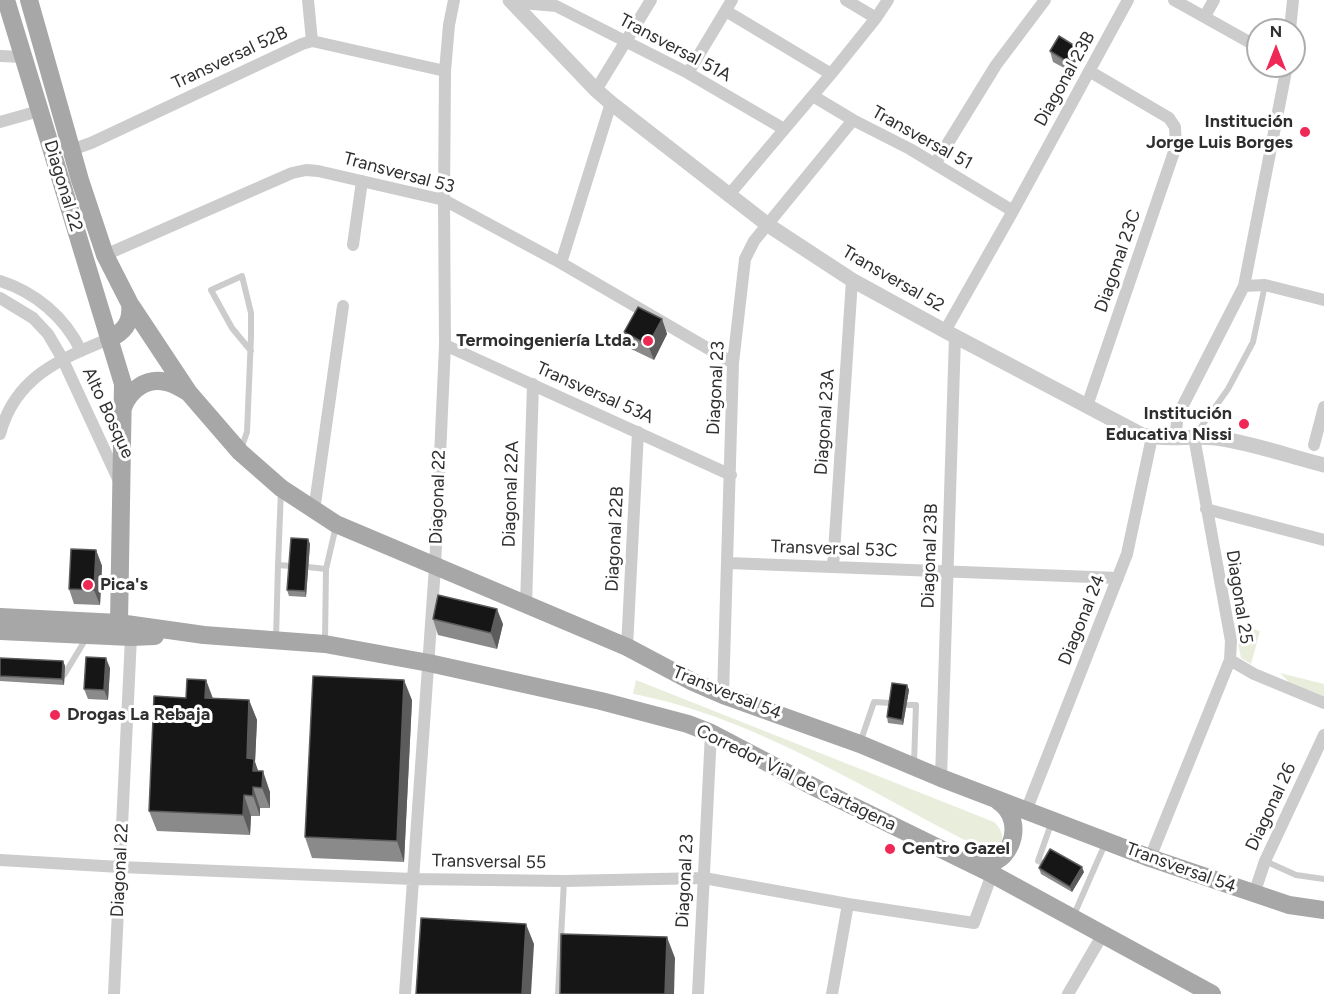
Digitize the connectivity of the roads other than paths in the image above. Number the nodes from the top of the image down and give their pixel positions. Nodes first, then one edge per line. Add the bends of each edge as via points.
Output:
1 (6, 0) edge
2 (28, 0) edge
3 (308, 0) edge
4 (454, 0) edge
5 (651, 0) edge
6 (846, 0) edge
7 (888, 0) edge
8 (1045, 0) edge
9 (1128, 0) edge
10 (1174, 0) edge
11 (1214, 0) edge
12 (1293, 0) edge
13 (511, 1) edge
14 (729, 5) edge
15 (1205, 16) junction
16 (876, 18) junction
17 (1291, 18) edge
18 (1246, 40) edge
19 (312, 41) junction
20 (627, 42) junction
21 (0, 56) edge
22 (24, 57) junction
23 (445, 71) junction
24 (1089, 71) junction
25 (688, 73) junction
26 (831, 74) junction
27 (1285, 78) edge
28 (596, 90) junction
29 (813, 96) junction
30 (611, 103) junction
31 (39, 111) junction
32 (853, 120) junction
33 (0, 122) edge
34 (784, 129) junction
35 (71, 150) junction
36 (935, 164) junction
37 (362, 181) junction
38 (728, 196) junction
39 (444, 200) junction
40 (1013, 211) junction
41 (768, 225) junction
42 (353, 245) dead end
43 (105, 255) junction
44 (561, 263) junction
45 (852, 280) junction
46 (0, 281) edge
47 (1265, 285) junction
48 (1244, 286) junction
49 (0, 298) edge
50 (1324, 300) edge
51 (130, 304) junction
52 (343, 306) dead end
53 (950, 334) junction
54 (109, 339) junction
55 (445, 345) junction
56 (81, 351) junction
57 (251, 351) junction
58 (62, 358) junction
59 (733, 363) junction
60 (533, 384) junction
61 (189, 393) junction
62 (1087, 406) junction
63 (1324, 407) edge
64 (122, 412) junction
65 (639, 432) junction
66 (0, 434) edge
67 (1152, 437) junction
68 (1194, 437) junction
69 (1175, 438) junction
70 (1314, 445) dead end
71 (240, 452) junction
72 (1324, 465) edge
73 (730, 475) junction
74 (121, 483) junction
75 (281, 488) junction
76 (1206, 509) junction
77 (314, 511) junction
78 (336, 524) junction
79 (1324, 540) edge
80 (728, 563) junction
81 (278, 565) junction
82 (291, 566) edge
83 (308, 567) edge
84 (435, 567) junction
85 (833, 567) junction
86 (326, 569) junction
87 (947, 571) junction
88 (1118, 578) junction
89 (526, 605) junction
90 (0, 617) edge
91 (119, 623) junction
92 (0, 631) edge
93 (88, 635) junction
94 (204, 635) junction
95 (130, 637) junction
96 (276, 639) junction
97 (325, 644) junction
98 (627, 647) junction
99 (1230, 660) junction
100 (429, 663) junction
101 (64, 675) edge
102 (723, 695) junction
103 (891, 703) edge
104 (1324, 703) edge
105 (906, 705) edge
106 (711, 733) junction
107 (1324, 735) edge
108 (860, 744) junction
109 (914, 766) junction
110 (941, 778) junction
111 (993, 798) junction
112 (1026, 811) junction
113 (1053, 820) junction
114 (1106, 840) junction
115 (1150, 858) junction
116 (0, 860) edge
117 (964, 861) junction
118 (1265, 861) junction
119 (1046, 864) edge
120 (120, 867) junction
121 (992, 874) junction
122 (413, 879) junction
123 (704, 879) junction
124 (1324, 879) edge
125 (564, 881) junction
126 (1078, 882) edge
127 (1085, 886) junction
128 (1254, 894) junction
129 (848, 904) junction
130 (1320, 913) edge
131 (1072, 917) junction
132 (1103, 934) junction
133 (114, 994) edge
134 (405, 994) edge
135 (558, 994) edge
136 (698, 994) edge
137 (832, 994) edge
138 (1068, 994) edge
139 (1212, 994) edge

1 - 22 main road, Diagonal 22
2 - 35 main road, Diagonal 22
3 - 19 street
4 - 23 street, Diagonal 22
5 - 20 street
6 - 16 street
7 - 16 street
8 - 36 street via 996,65
9 - 24 street, Diagonal 23B
10 - 15 street
11 - 15 street
12 - 17 street
13 - 20 street, Transversal 51A via 556,6
13 - 28 street, Transversal 52
14 - 25 street
14 - 26 street
15 - 18 street
16 - 26 street
19 - 23 street, Transversal 52B
19 - 35 street, Transversal 52B
20 - 25 street, Transversal 51A
20 - 28 street
21 - 22 street
22 - 31 main road, Diagonal 22
23 - 39 street, Diagonal 22
24 - 40 street, Diagonal 23B
24 - 62 street, Diagonal 23C via 1169,118 1175,127 1176,146
25 - 34 street, Transversal 51A
26 - 29 street
27 - 48 street
28 - 30 street, Transversal 52
29 - 32 street, Transversal 51
29 - 34 street
30 - 38 street, Transversal 52
30 - 44 street
31 - 33 street
31 - 54 main road, Diagonal 22
32 - 36 street, Transversal 51
32 - 41 street, Diagonal 23
34 - 38 street
35 - 43 main road, Diagonal 22
36 - 40 street, Transversal 51
37 - 39 street, Transversal 53
37 - 42 street
37 - 43 street, Transversal 53 via 318,171 292,173
38 - 41 street, Transversal 52
39 - 44 street, Transversal 53
39 - 55 street, Diagonal 22
40 - 53 street, Diagonal 23B
41 - 45 street, Transversal 52
41 - 59 street, Diagonal 23 via 754,241 746,259
43 - 51 main road, Diagonal 22
44 - 59 street, Transversal 53
45 - 53 street, Transversal 52
45 - 85 street, Diagonal 23A
46 - 56 street via 47,306 70,331
47 - 48 street
47 - 50 street
47 - 68 lane via 1253,342 1228,388
48 - 69 street via 1178,415
49 - 58 street via 33,318
51 - 54 main road via 124,330
51 - 61 main road, Diagonal 22
52 - 77 street
53 - 62 street, Transversal 52
53 - 87 street, Diagonal 23B
54 - 56 street
54 - 64 main road, Diagonal 22 via 123,384
55 - 60 street, Transversal 53A
55 - 84 street, Diagonal 22
56 - 58 street
57 - 57 lane via 251,313 242,276 211,290 232,328
57 - 71 lane via 247,432
58 - 66 street via 21,392 9,409
58 - 74 street, Alto Bosque
59 - 73 street, Diagonal 23
60 - 65 street, Transversal 53A
60 - 89 street, Diagonal 22A
61 - 64 main road via 166,382 142,384 129,396
61 - 71 main road, Transversal 54
62 - 67 street, Transversal 52
63 - 70 street
64 - 74 main road, Diagonal 22
65 - 73 street, Transversal 53A
65 - 98 street, Diagonal 22B
67 - 69 street, Transversal 52
67 - 88 street, Diagonal 24 via 1135,523
68 - 69 street, Transversal 52
68 - 72 street, Transversal 52 via 1246,444
68 - 76 street, Diagonal 25
71 - 75 main road, Transversal 54
73 - 80 street, Diagonal 23
74 - 91 main road, Diagonal 22
75 - 77 main road, Transversal 54
75 - 81 lane
76 - 79 street
76 - 99 street, Diagonal 25 via 1231,641
77 - 78 main road, Transversal 54
78 - 84 main road, Transversal 54
78 - 86 lane
80 - 85 street, Transversal 53C
80 - 102 street, Diagonal 23
81 - 82 lane
81 - 96 lane
83 - 86 lane
84 - 89 main road, Transversal 54
84 - 100 street, Diagonal 22
85 - 87 street, Transversal 53C
86 - 97 lane
87 - 88 street, Transversal 53C
87 - 110 street, Diagonal 23B
88 - 112 street, Diagonal 24
89 - 98 main road, Transversal 54
90 - 91 main road, Corredor Vial de Cartagena
91 - 94 main road, Corredor Vial de Cartagena
92 - 93 main road, Corredor Vial de Cartagena
93 - 95 main road, Corredor Vial de Cartagena
93 - 101 lane
94 - 95 main road, Corredor Vial de Cartagena
94 - 96 main road, Corredor Vial de Cartagena
95 - 120 street, Diagonal 22
96 - 97 main road, Corredor Vial de Cartagena
97 - 100 main road, Corredor Vial de Cartagena
98 - 102 main road, Transversal 54
99 - 104 street
99 - 115 street, Diagonal 25
100 - 106 main road, Corredor Vial de Cartagena via 601,702
100 - 122 street, Diagonal 22
102 - 108 main road, Transversal 54
103 - 108 lane via 874,702
105 - 109 lane via 916,705
106 - 117 main road, Corredor Vial de Cartagena
106 - 123 street, Diagonal 23
107 - 118 street, Diagonal 26
108 - 109 main road, Transversal 54
109 - 110 main road, Transversal 54
110 - 111 main road, Transversal 54
111 - 112 main road, Transversal 54
111 - 117 main road via 1004,805 1014,824 1011,845 996,861 976,865
112 - 113 main road, Transversal 54
113 - 114 main road, Transversal 54
113 - 119 lane via 1038,861
114 - 115 main road, Transversal 54
114 - 127 lane
115 - 128 main road, Transversal 54
116 - 120 street, Transversal 55
117 - 121 main road, Corredor Vial de Cartagena
118 - 124 lane via 1296,875
118 - 128 street, Diagonal 26
120 - 122 street, Transversal 55
120 - 133 street, Diagonal 22
121 - 129 street, Transversal 55 via 974,923
121 - 131 main road, Corredor Vial de Cartagena
122 - 125 street, Transversal 55
122 - 134 street, Diagonal 22
123 - 125 street, Transversal 55
123 - 129 street, Transversal 55
123 - 136 street, Diagonal 23
125 - 135 lane
126 - 127 lane
127 - 131 lane
128 - 130 main road, Transversal 54
129 - 137 street
131 - 132 main road, Corredor Vial de Cartagena
132 - 138 street
132 - 139 main road, Corredor Vial de Cartagena

